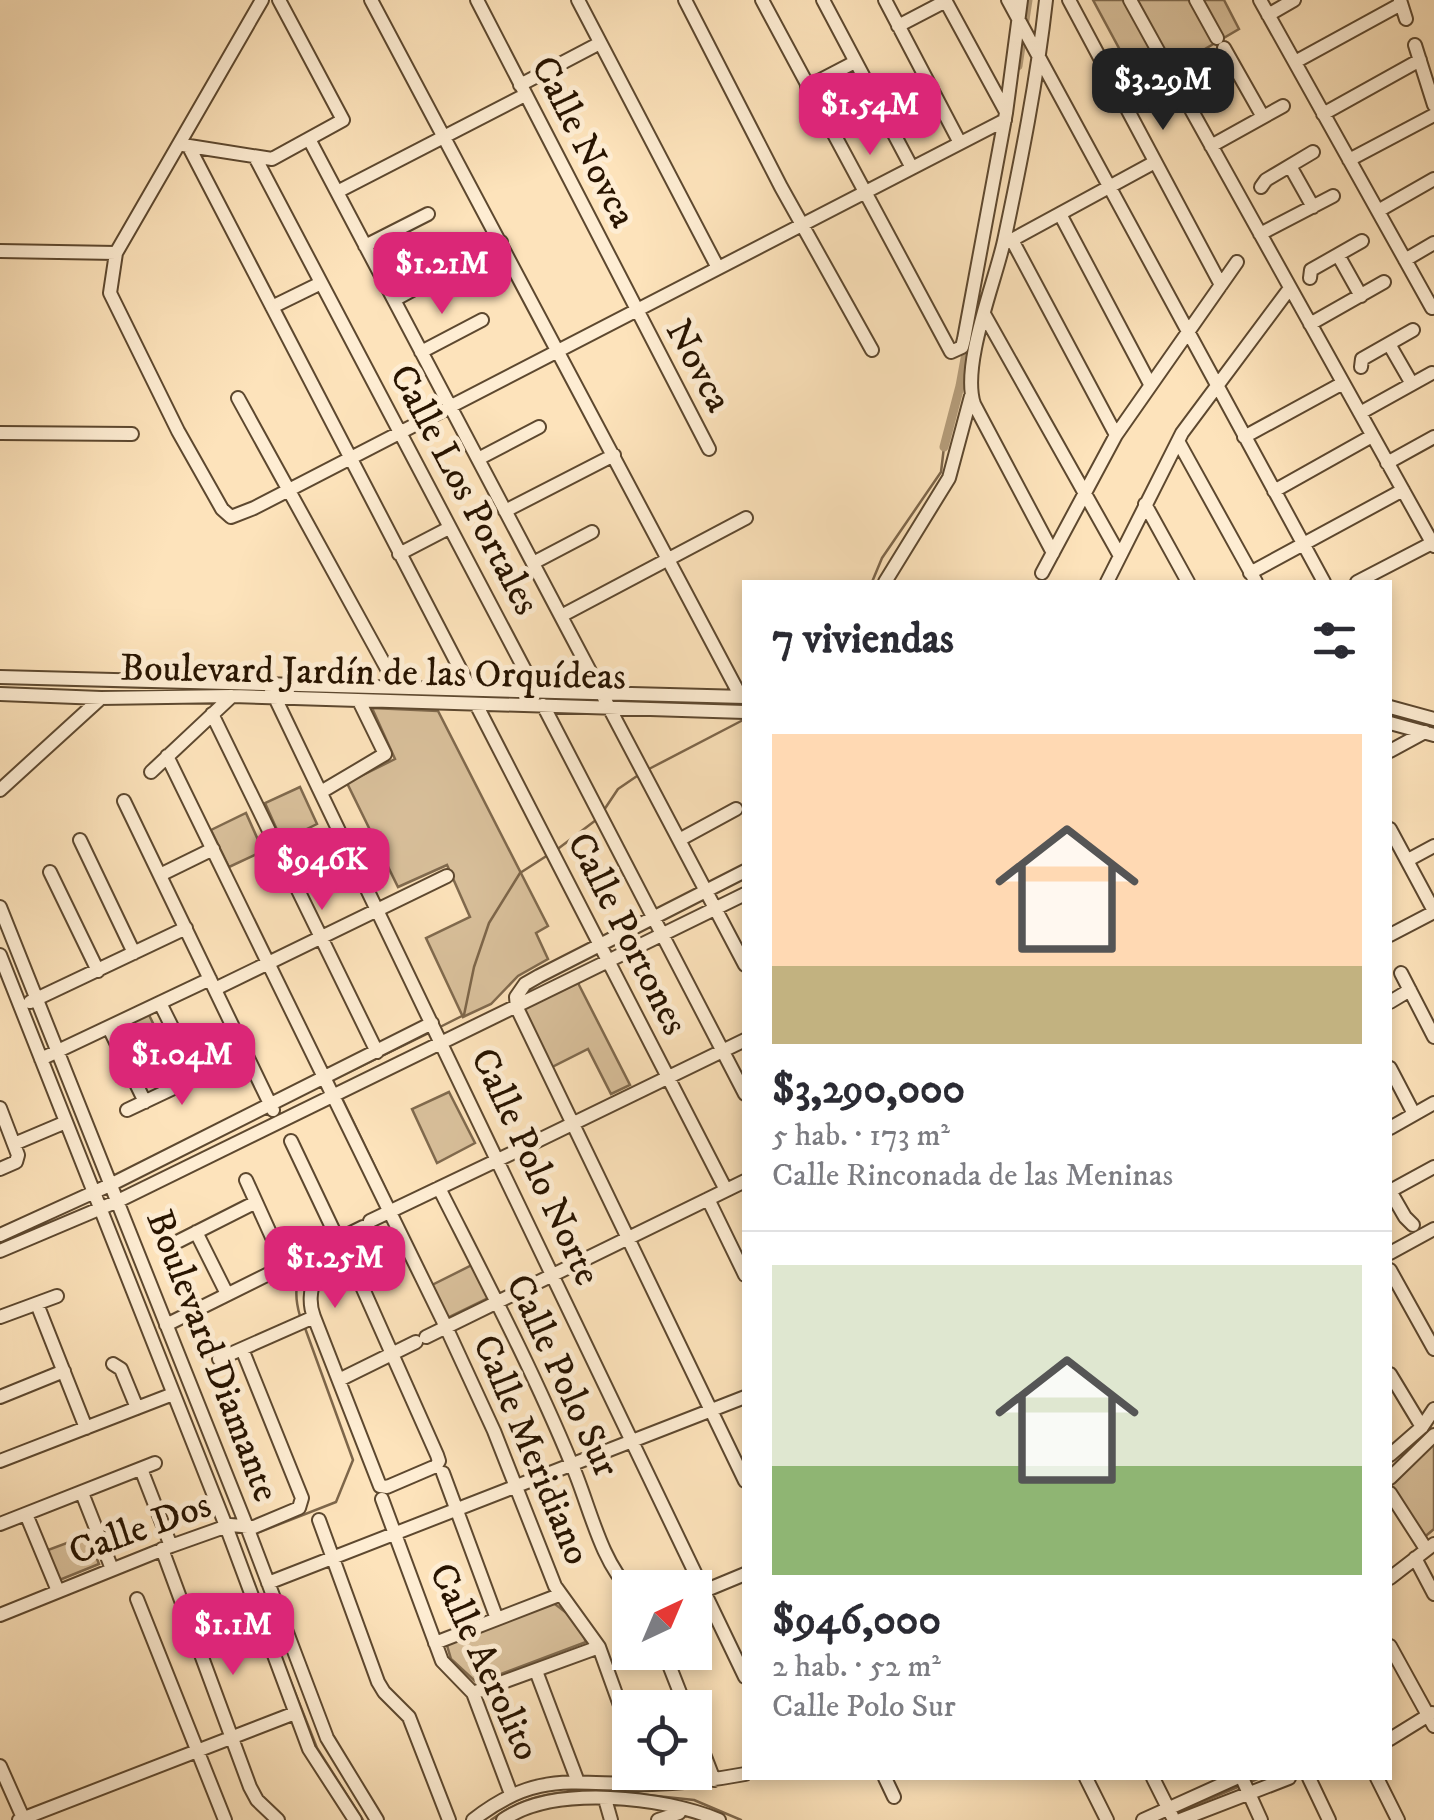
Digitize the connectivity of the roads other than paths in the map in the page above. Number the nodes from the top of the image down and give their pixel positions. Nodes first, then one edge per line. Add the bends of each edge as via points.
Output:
1 (262, 0) edge
2 (279, 0) edge
3 (371, 0) edge
4 (477, 0) edge
5 (578, 0) edge
6 (762, 0) edge
7 (823, 0) edge
8 (885, 0) edge
9 (946, 0) edge
10 (1008, 0) edge
11 (1021, 0) edge
12 (1046, 0) edge
13 (1069, 0) edge
14 (1196, 0) edge
15 (1260, 0) edge
16 (1294, 0) edge
17 (692, 2) edge
18 (1136, 2) edge
19 (1400, 2) edge
20 (1268, 15) junction
21 (1406, 19) dead end
22 (1022, 24) junction
23 (898, 26) junction
24 (600, 43) junction
25 (1416, 44) dead end
26 (1040, 56) junction
27 (1420, 60) junction
28 (856, 62) junction
29 (1295, 62) junction
30 (808, 86) junction
31 (522, 90) junction
32 (1434, 105) edge
33 (1283, 106) dead end
34 (1323, 114) junction
35 (1434, 115) edge
36 (1006, 116) junction
37 (1263, 117) junction
38 (445, 136) junction
39 (310, 139) junction
40 (960, 143) junction
41 (184, 146) junction
42 (1211, 146) junction
43 (1313, 152) dead end
44 (255, 157) junction
45 (1350, 160) junction
46 (1155, 162) junction
47 (1290, 166) junction
48 (912, 168) junction
49 (1434, 179) edge
50 (1109, 187) junction
51 (1260, 187) dead end
52 (337, 192) junction
53 (864, 193) junction
54 (1334, 196) dead end
55 (1313, 207) junction
56 (1378, 210) junction
57 (428, 214) dead end
58 (1060, 214) junction
59 (803, 223) junction
60 (1260, 234) junction
61 (1362, 241) dead end
62 (500, 242) junction
63 (1008, 242) junction
64 (1434, 243) edge
65 (366, 246) junction
66 (0, 251) edge
67 (116, 252) junction
68 (1338, 255) junction
69 (1405, 260) junction
70 (1238, 262) dead end
71 (718, 268) junction
72 (1310, 278) dead end
73 (1384, 282) dead end
74 (321, 283) junction
75 (1221, 285) junction
76 (1290, 288) junction
77 (1361, 296) junction
78 (394, 300) junction
79 (1433, 307) edge
80 (272, 308) junction
81 (635, 311) junction
82 (984, 314) junction
83 (482, 320) dead end
84 (1310, 324) junction
85 (1188, 332) junction
86 (1388, 344) junction
87 (872, 350) dead end
88 (558, 351) junction
89 (422, 352) junction
90 (1361, 367) dead end
91 (1432, 373) edge
92 (1343, 383) junction
93 (1150, 384) junction
94 (1412, 384) junction
95 (1217, 386) junction
96 (971, 390) junction
97 (238, 398) dead end
98 (450, 406) junction
99 (1360, 413) junction
100 (539, 427) dead end
101 (0, 433) edge
102 (400, 433) junction
103 (132, 434) dead end
104 (1116, 435) junction
105 (1372, 436) junction
106 (1244, 437) junction
107 (1434, 437) edge
108 (1178, 441) junction
109 (709, 449) dead end
110 (614, 455) junction
111 (350, 458) junction
112 (478, 459) junction
113 (1388, 463) junction
114 (288, 490) junction
115 (1274, 490) junction
116 (1403, 490) junction
117 (1084, 495) junction
118 (1146, 504) junction
119 (506, 511) junction
120 (746, 518) dead end
121 (449, 528) junction
122 (592, 532) dead end
123 (1303, 544) junction
124 (1433, 544) edge
125 (1053, 553) junction
126 (399, 554) junction
127 (668, 559) junction
128 (533, 563) junction
129 (1113, 569) edge
130 (1042, 573) dead end
131 (1253, 578) edge
132 (886, 580) edge
133 (1187, 580) edge
134 (1323, 580) edge
135 (1361, 580) edge
136 (561, 616) junction
137 (0, 678) edge
138 (268, 683) junction
139 (396, 686) junction
140 (470, 688) junction
141 (536, 691) junction
142 (601, 693) junction
143 (0, 694) edge
144 (742, 695) edge
145 (232, 696) junction
146 (742, 697) edge
147 (102, 698) junction
148 (276, 699) junction
149 (360, 703) junction
150 (476, 704) junction
151 (543, 704) junction
152 (609, 706) junction
153 (1392, 708) edge
154 (742, 712) edge
155 (212, 714) junction
156 (1434, 719) edge
157 (1392, 724) edge
158 (1430, 734) edge
159 (1392, 750) edge
160 (167, 756) junction
161 (151, 772) dead end
162 (0, 790) edge
163 (321, 792) junction
164 (124, 801) dead end
165 (736, 809) dead end
166 (1392, 832) edge
167 (80, 840) dead end
168 (679, 840) junction
169 (1434, 846) edge
170 (213, 849) junction
171 (1408, 860) junction
172 (50, 872) dead end
173 (742, 872) edge
174 (160, 875) junction
175 (447, 876) dead end
176 (706, 891) junction
177 (742, 895) edge
178 (714, 907) junction
179 (0, 908) edge
180 (378, 910) junction
181 (1434, 911) edge
182 (654, 918) junction
183 (186, 928) junction
184 (662, 934) junction
185 (1392, 934) edge
186 (321, 938) junction
187 (599, 945) junction
188 (134, 953) junction
189 (0, 956) edge
190 (742, 959) edge
191 (608, 962) junction
192 (268, 963) junction
193 (98, 971) junction
194 (1401, 972) dead end
195 (213, 984) junction
196 (1410, 990) junction
197 (38, 1000) junction
198 (1392, 1001) edge
199 (160, 1003) junction
200 (20, 1006) junction
201 (517, 1008) junction
202 (432, 1022) junction
203 (109, 1028) junction
204 (1434, 1037) edge
205 (442, 1042) junction
206 (742, 1042) edge
207 (723, 1051) junction
208 (60, 1052) junction
209 (377, 1052) junction
210 (42, 1060) junction
211 (218, 1068) dead end
212 (1392, 1072) edge
213 (324, 1077) junction
214 (197, 1078) junction
215 (667, 1079) junction
216 (742, 1088) edge
217 (333, 1095) junction
218 (146, 1102) junction
219 (1434, 1103) edge
220 (270, 1104) junction
221 (0, 1108) edge
222 (127, 1110) dead end
223 (1414, 1114) junction
224 (278, 1121) junction
225 (66, 1122) junction
226 (574, 1124) junction
227 (1392, 1127) edge
228 (291, 1141) dead end
229 (14, 1144) junction
230 (498, 1160) junction
231 (1434, 1167) edge
232 (0, 1169) edge
233 (246, 1180) dead end
234 (742, 1182) edge
235 (112, 1184) junction
236 (439, 1188) junction
237 (726, 1190) junction
238 (1392, 1190) edge
239 (93, 1193) junction
240 (1392, 1194) edge
241 (708, 1199) junction
242 (118, 1201) junction
243 (256, 1202) junction
244 (99, 1210) junction
245 (390, 1212) junction
246 (26, 1224) junction
247 (1413, 1225) dead end
248 (196, 1232) junction
249 (1433, 1232) edge
250 (0, 1235) edge
251 (628, 1238) junction
252 (31, 1239) junction
253 (338, 1240) junction
254 (175, 1242) dead end
255 (0, 1251) edge
256 (1392, 1253) edge
257 (286, 1266) junction
258 (742, 1269) edge
259 (1392, 1274) edge
260 (553, 1275) junction
261 (227, 1294) junction
262 (57, 1296) dead end
263 (496, 1302) junction
264 (37, 1304) junction
265 (0, 1317) edge
266 (307, 1320) junction
267 (166, 1325) junction
268 (446, 1326) junction
269 (1434, 1349) edge
270 (242, 1350) junction
271 (392, 1354) junction
272 (218, 1359) dead end
273 (112, 1364) dead end
274 (64, 1371) junction
275 (1392, 1377) edge
276 (339, 1380) junction
277 (173, 1394) junction
278 (0, 1397) edge
279 (742, 1398) edge
280 (137, 1408) junction
281 (1434, 1409) edge
282 (712, 1410) junction
283 (206, 1424) junction
284 (86, 1428) junction
285 (187, 1430) junction
286 (1428, 1431) edge
287 (632, 1441) junction
288 (1392, 1454) edge
289 (0, 1461) edge
290 (156, 1464) dead end
291 (572, 1464) junction
292 (141, 1469) junction
293 (442, 1473) dead end
294 (742, 1475) edge
295 (1392, 1476) edge
296 (514, 1486) junction
297 (82, 1493) junction
298 (1392, 1497) edge
299 (382, 1499) dead end
300 (456, 1509) junction
301 (26, 1514) junction
302 (319, 1520) dead end
303 (0, 1524) edge
304 (226, 1526) junction
305 (247, 1526) junction
306 (394, 1533) junction
307 (166, 1547) junction
308 (1425, 1550) edge
309 (332, 1557) junction
310 (112, 1570) junction
311 (614, 1570) edge
312 (694, 1570) edge
313 (742, 1575) edge
314 (1392, 1576) edge
315 (268, 1582) junction
316 (712, 1588) edge
317 (58, 1591) junction
318 (1434, 1594) edge
319 (560, 1595) junction
320 (136, 1599) dead end
321 (712, 1608) edge
322 (0, 1615) edge
323 (498, 1619) junction
324 (436, 1643) junction
325 (599, 1646) junction
326 (1392, 1649) edge
327 (536, 1671) junction
328 (742, 1671) edge
329 (615, 1690) edge
330 (473, 1693) junction
331 (296, 1713) junction
332 (1432, 1718) edge
333 (232, 1738) junction
334 (1392, 1739) edge
335 (197, 1751) junction
336 (0, 1766) edge
337 (712, 1775) edge
338 (742, 1775) edge
339 (612, 1780) edge
340 (714, 1780) joint
341 (885, 1780) edge
342 (1087, 1780) edge
343 (1154, 1780) edge
344 (1271, 1780) edge
345 (1310, 1780) edge
346 (1378, 1780) edge
347 (578, 1782) junction
348 (1243, 1783) edge
349 (511, 1794) junction
350 (894, 1797) dead end
351 (605, 1800) junction
352 (679, 1812) edge
353 (521, 1815) edge
354 (1173, 1815) edge
355 (22, 1819) edge
356 (225, 1820) edge
357 (278, 1820) edge
358 (355, 1820) edge
359 (377, 1820) edge
360 (449, 1820) edge
361 (474, 1820) edge
362 (503, 1820) edge
363 (612, 1820) edge
364 (658, 1820) edge
365 (719, 1820) edge
366 (1107, 1820) edge
367 (1143, 1820) edge
368 (1261, 1820) edge
369 (1329, 1820) edge
370 (1398, 1820) edge

1 - 41 street
2 - 39 street via 344,118
3 - 38 street
4 - 31 street, Calle Novca
5 - 24 street
6 - 30 street
7 - 28 street
8 - 23 street
9 - 23 street
9 - 36 street
10 - 22 street
11 - 22 street
12 - 26 street
13 - 46 street
14 - 37 street
15 - 20 street
16 - 20 street
17 - 59 street
18 - 42 street
19 - 21 street
19 - 29 street
20 - 29 street
22 - 26 street
22 - 36 street
23 - 40 street
24 - 31 street
24 - 71 street
25 - 27 street
26 - 50 street
26 - 63 street
27 - 32 street
27 - 34 street
28 - 30 street
28 - 48 street
29 - 34 street
30 - 53 street
31 - 38 street
31 - 81 street, Calle Novca
33 - 37 street
34 - 45 street
35 - 45 street
36 - 40 street
36 - 53 street via 956,352 948,350
37 - 42 street
38 - 52 street
38 - 62 street
39 - 44 street via 276,158
39 - 52 street
40 - 48 street
41 - 44 street
41 - 67 street
41 - 80 street
42 - 60 street
43 - 47 street
44 - 74 street, Calle Los Portales
45 - 56 street
46 - 50 street
46 - 75 street
47 - 51 street
47 - 55 street
48 - 53 street
49 - 56 street
50 - 58 street
50 - 85 street
52 - 65 street
53 - 59 street
54 - 55 street
55 - 60 street
56 - 69 street
57 - 65 street
58 - 63 street
58 - 93 street
59 - 71 street
59 - 87 street
60 - 76 street
61 - 68 street
62 - 78 street
62 - 88 street
63 - 82 street
63 - 104 street
64 - 69 street
65 - 78 street
66 - 67 street
67 - 114 street via 110,293 222,509 231,517
68 - 72 street via 1311,270
68 - 77 street
69 - 79 street
70 - 75 street
71 - 81 street
73 - 77 street
74 - 80 street
74 - 102 street, Calle Los Portales
75 - 85 street
76 - 84 street
76 - 95 street
77 - 84 street
78 - 89 street
79 - 86 street
80 - 111 street
81 - 88 street
81 - 109 street, Novca
82 - 96 street
82 - 117 street
83 - 89 street
84 - 92 street
85 - 93 street
85 - 95 street
86 - 90 street via 1362,359
86 - 94 street
88 - 98 street
88 - 110 street
89 - 98 street
91 - 94 street
92 - 99 street
92 - 106 street
93 - 104 street
94 - 99 street
95 - 106 street
95 - 108 street
96 - 125 street
96 - 132 street via 949,478
97 - 114 street
98 - 102 street
98 - 112 street
99 - 105 street
100 - 112 street
101 - 103 street
102 - 111 street
102 - 121 street, Calle Los Portales
104 - 117 street
105 - 113 street
105 - 115 street
106 - 115 street
107 - 113 street
108 - 118 street
108 - 131 street
110 - 119 street
110 - 127 street
111 - 114 street
111 - 126 street
112 - 119 street
113 - 116 street
114 - 139 street
115 - 123 street
116 - 123 street
116 - 124 street
117 - 125 street
117 - 129 street
118 - 129 street
118 - 133 street
119 - 128 street
120 - 127 street
121 - 126 street
121 - 141 street, Calle Los Portales
122 - 128 street
123 - 131 street
123 - 134 street
124 - 135 street
125 - 130 street
126 - 140 street
127 - 136 street
127 - 144 street
128 - 136 street
136 - 142 street
137 - 138 street, Boulevard Jardín de las Orquídeas
138 - 139 street, Boulevard Jardín de las Orquídeas
138 - 148 street, Calle Polo Norte
139 - 140 street, Boulevard Jardín de las Orquídeas
140 - 141 street, Boulevard Jardín de las Orquídeas
141 - 142 street, Boulevard Jardín de las Orquídeas
142 - 146 street, Boulevard Jardín de las Orquídeas
142 - 152 street
143 - 147 street, Boulevard Jardín de las Orquídeas
145 - 147 street, Boulevard Jardín de las Orquídeas
145 - 148 street, Boulevard Jardín de las Orquídeas
145 - 155 street
147 - 162 street
148 - 149 street, Boulevard Jardín de las Orquídeas
148 - 163 street, Calle Polo Norte
149 - 150 street, Boulevard Jardín de las Orquídeas
149 - 163 street via 384,754
150 - 151 street, Boulevard Jardín de las Orquídeas
150 - 187 street, Calle Portones
151 - 152 street, Boulevard Jardín de las Orquídeas
151 - 182 street
152 - 154 street, Boulevard Jardín de las Orquídeas
152 - 168 street
153 - 156 street
155 - 160 street
155 - 186 street
157 - 158 street
158 - 159 street
160 - 161 street
160 - 170 street, Calle Meridiano
163 - 180 street, Calle Polo Norte
164 - 174 street
165 - 168 street
166 - 171 street
167 - 188 street
168 - 176 street
169 - 171 street
170 - 174 street
170 - 192 street, Calle Meridiano
171 - 181 street
172 - 193 street
173 - 176 street
174 - 183 street
175 - 180 street
176 - 178 street
176 - 182 street
177 - 178 street
178 - 184 street
178 - 190 street
179 - 197 street, Boulevard Diamante
180 - 186 street
180 - 202 street, Calle Polo Norte
181 - 185 street
182 - 184 street
182 - 187 street
183 - 188 street
183 - 195 street
184 - 191 street
184 - 207 street
186 - 192 street
186 - 209 street
187 - 191 street, Calle Portones
187 - 201 street via 525,984
188 - 193 street
189 - 200 street, Boulevard Diamante
191 - 201 street
191 - 215 street, Calle Portones
192 - 195 street
192 - 213 street, Calle Meridiano
193 - 197 street
194 - 196 street
195 - 199 street
195 - 220 street
196 - 198 street
196 - 204 street
197 - 200 street
197 - 208 street, Boulevard Diamante
199 - 203 street
199 - 214 street
200 - 210 street, Boulevard Diamante
201 - 205 street
201 - 226 street
202 - 205 street, Calle Polo Norte
202 - 209 street
203 - 208 street
203 - 218 street
205 - 217 street
205 - 230 street, Calle Polo Norte
206 - 207 street
207 - 215 street
207 - 216 street
208 - 210 street
208 - 235 street, Boulevard Diamante
209 - 213 street
210 - 225 street, Boulevard Diamante
211 - 214 street
212 - 223 street
213 - 217 street, Calle Meridiano
213 - 220 street
214 - 218 street
215 - 226 street
215 - 237 street, Calle Portones
217 - 224 street
217 - 245 street, Calle Meridiano
218 - 222 street
219 - 223 street
220 - 224 street
220 - 235 street
221 - 229 street
223 - 227 street
224 - 242 street
225 - 229 street
225 - 239 street, Boulevard Diamante
226 - 230 street
226 - 251 street
228 - 253 street
229 - 232 street via 18,1160
230 - 236 street
230 - 260 street, Calle Polo Norte
231 - 238 street
233 - 243 street
234 - 237 street
235 - 239 street
235 - 242 street, Boulevard Diamante
236 - 245 street
236 - 263 street, Calle Polo Sur
237 - 241 street
239 - 244 street, Boulevard Diamante
239 - 246 street
240 - 247 street
241 - 251 street
241 - 258 street
242 - 244 street
242 - 267 street, Boulevard Diamante
243 - 248 street
243 - 257 street
244 - 252 street
244 - 277 street, Boulevard Diamante
245 - 253 street
245 - 268 street, Calle Meridiano
246 - 250 street
246 - 252 street
248 - 254 street
248 - 261 street
249 - 256 street
251 - 260 street
251 - 282 street
252 - 255 street
253 - 257 street
257 - 261 street
259 - 269 street
260 - 263 street
260 - 287 street, Calle Polo Norte
261 - 267 street
262 - 264 street
263 - 268 street
263 - 291 street, Calle Polo Sur
264 - 265 street
264 - 274 street
266 - 270 street
266 - 271 street via 318,1272 346,1259
266 - 276 street
267 - 283 street, Boulevard Diamante
268 - 271 street
268 - 296 street, Calle Meridiano
270 - 272 street
270 - 305 street, Calle Dos via 302,1502
271 - 276 street
271 - 276 street via 440,1461 432,1468 380,1486
273 - 280 street via 121,1369
274 - 278 street
274 - 284 street
275 - 286 street
277 - 280 street
277 - 285 street, Boulevard Diamante
279 - 282 street
280 - 284 street
281 - 286 street
282 - 287 street
282 - 294 street
283 - 285 street
283 - 305 street, Boulevard Diamante
284 - 289 street
285 - 304 street, Boulevard Diamante
286 - 288 street
286 - 295 street
287 - 291 street
287 - 312 street, Calle Polo Norte
290 - 292 street
291 - 296 street
291 - 311 street, Calle Polo Sur
292 - 297 street
292 - 307 street
293 - 300 street
296 - 300 street
296 - 319 street, Calle Meridiano
297 - 301 street
297 - 310 street
298 - 308 street
299 - 306 street, Calle Aerolito
300 - 306 street
300 - 323 street
301 - 303 street
301 - 317 street
302 - 309 street
304 - 305 street, Calle Dos
304 - 307 street, Calle Dos
304 - 331 street, Boulevard Diamante
305 - 315 street, Boulevard Diamante
306 - 309 street
306 - 324 street, Calle Aerolito
307 - 310 street, Calle Dos
307 - 333 street
308 - 314 street
308 - 318 street
309 - 315 street
309 - 360 street via 378,1682 409,1717
310 - 317 street, Calle Dos
313 - 316 street
315 - 359 street, Boulevard Diamante via 332,1749
317 - 322 street, Calle Dos
319 - 323 street
319 - 325 street, Calle Meridiano
320 - 335 street
321 - 328 street, Calle Polo Norte
323 - 324 street
324 - 330 street, Calle Aerolito via 447,1668
325 - 327 street
325 - 329 street, Calle Meridiano
326 - 332 street
327 - 330 street
327 - 347 street
330 - 349 street, Calle Aerolito
331 - 333 street
331 - 358 street, Boulevard Diamante via 309,1749
332 - 334 street
333 - 335 street
333 - 357 street via 254,1794
335 - 355 street
335 - 356 street
336 - 355 street
337 - 340 street
338 - 340 street
339 - 347 street
341 - 350 street
342 - 366 street
343 - 354 street
344 - 348 street
345 - 369 street
346 - 370 street
347 - 349 street
348 - 354 street
348 - 368 street
349 - 361 street
351 - 352 street
351 - 353 street via 555,1801
351 - 363 street
352 - 364 street
352 - 365 street
353 - 362 street
354 - 367 street

